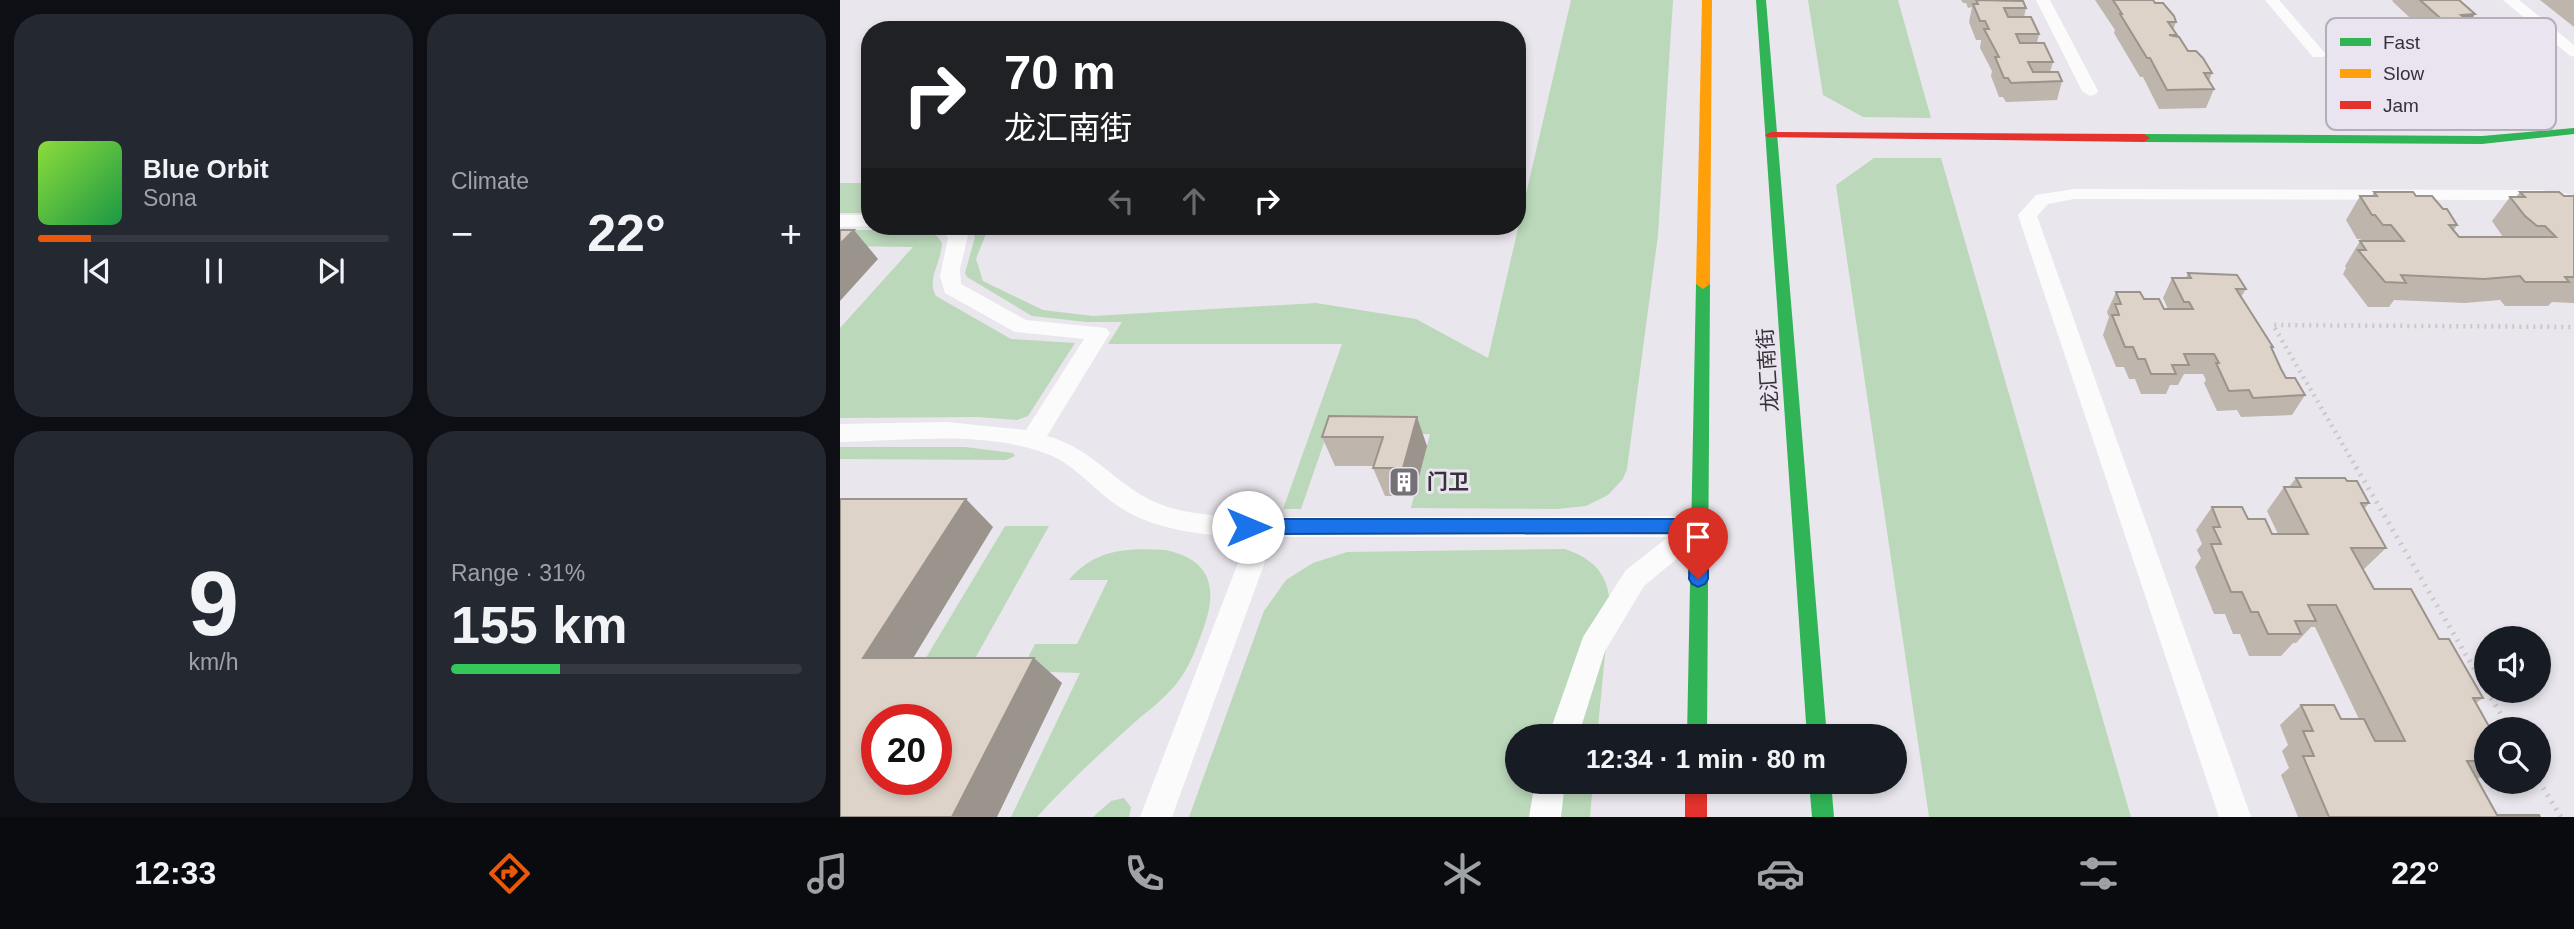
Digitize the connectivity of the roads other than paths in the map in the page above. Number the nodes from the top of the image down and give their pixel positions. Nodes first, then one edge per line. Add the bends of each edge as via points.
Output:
1 (1707, 0) edge
2 (1761, 0) edge
3 (2043, 0) edge
4 (2272, 0) edge
5 (2510, 0) edge
6 (2532, 18) edge
7 (2556, 37) edge
8 (2574, 52) edge
9 (2318, 54) dead end
10 (2090, 91) dead end
11 (2574, 131) edge
12 (1771, 135) junction
13 (2574, 200) edge
14 (840, 221) edge
15 (861, 221) edge
16 (957, 235) edge
17 (840, 433) edge
18 (1032, 440) junction
19 (1699, 526) junction
20 (1265, 527) junction
21 (1567, 724) edge
22 (1697, 724) edge
23 (1816, 724) edge
24 (1548, 794) edge
25 (1696, 794) edge
26 (1822, 794) edge
27 (1156, 817) edge
28 (1545, 817) edge
29 (1696, 817) edge
30 (1823, 817) edge
31 (2235, 817) edge

1 - 19 main road
2 - 12 main road, 龙汇南街
3 - 10 lane
4 - 9 lane
5 - 6 lane
7 - 8 lane
11 - 12 main road via 2482,140
12 - 23 main road, 龙汇南街
13 - 31 lane via 2541,195 2074,194 2042,200 2027,215
14 - 15 lane
16 - 18 lane via 948,276 952,288 1021,327 1099,333
17 - 18 lane via 972,432
18 - 20 lane via 1081,461 1124,497 1156,512 1194,523
19 - 20 lane
19 - 21 lane via 1635,578 1593,646
19 - 22 main road
20 - 27 lane
24 - 28 lane
25 - 29 main road
26 - 30 main road

